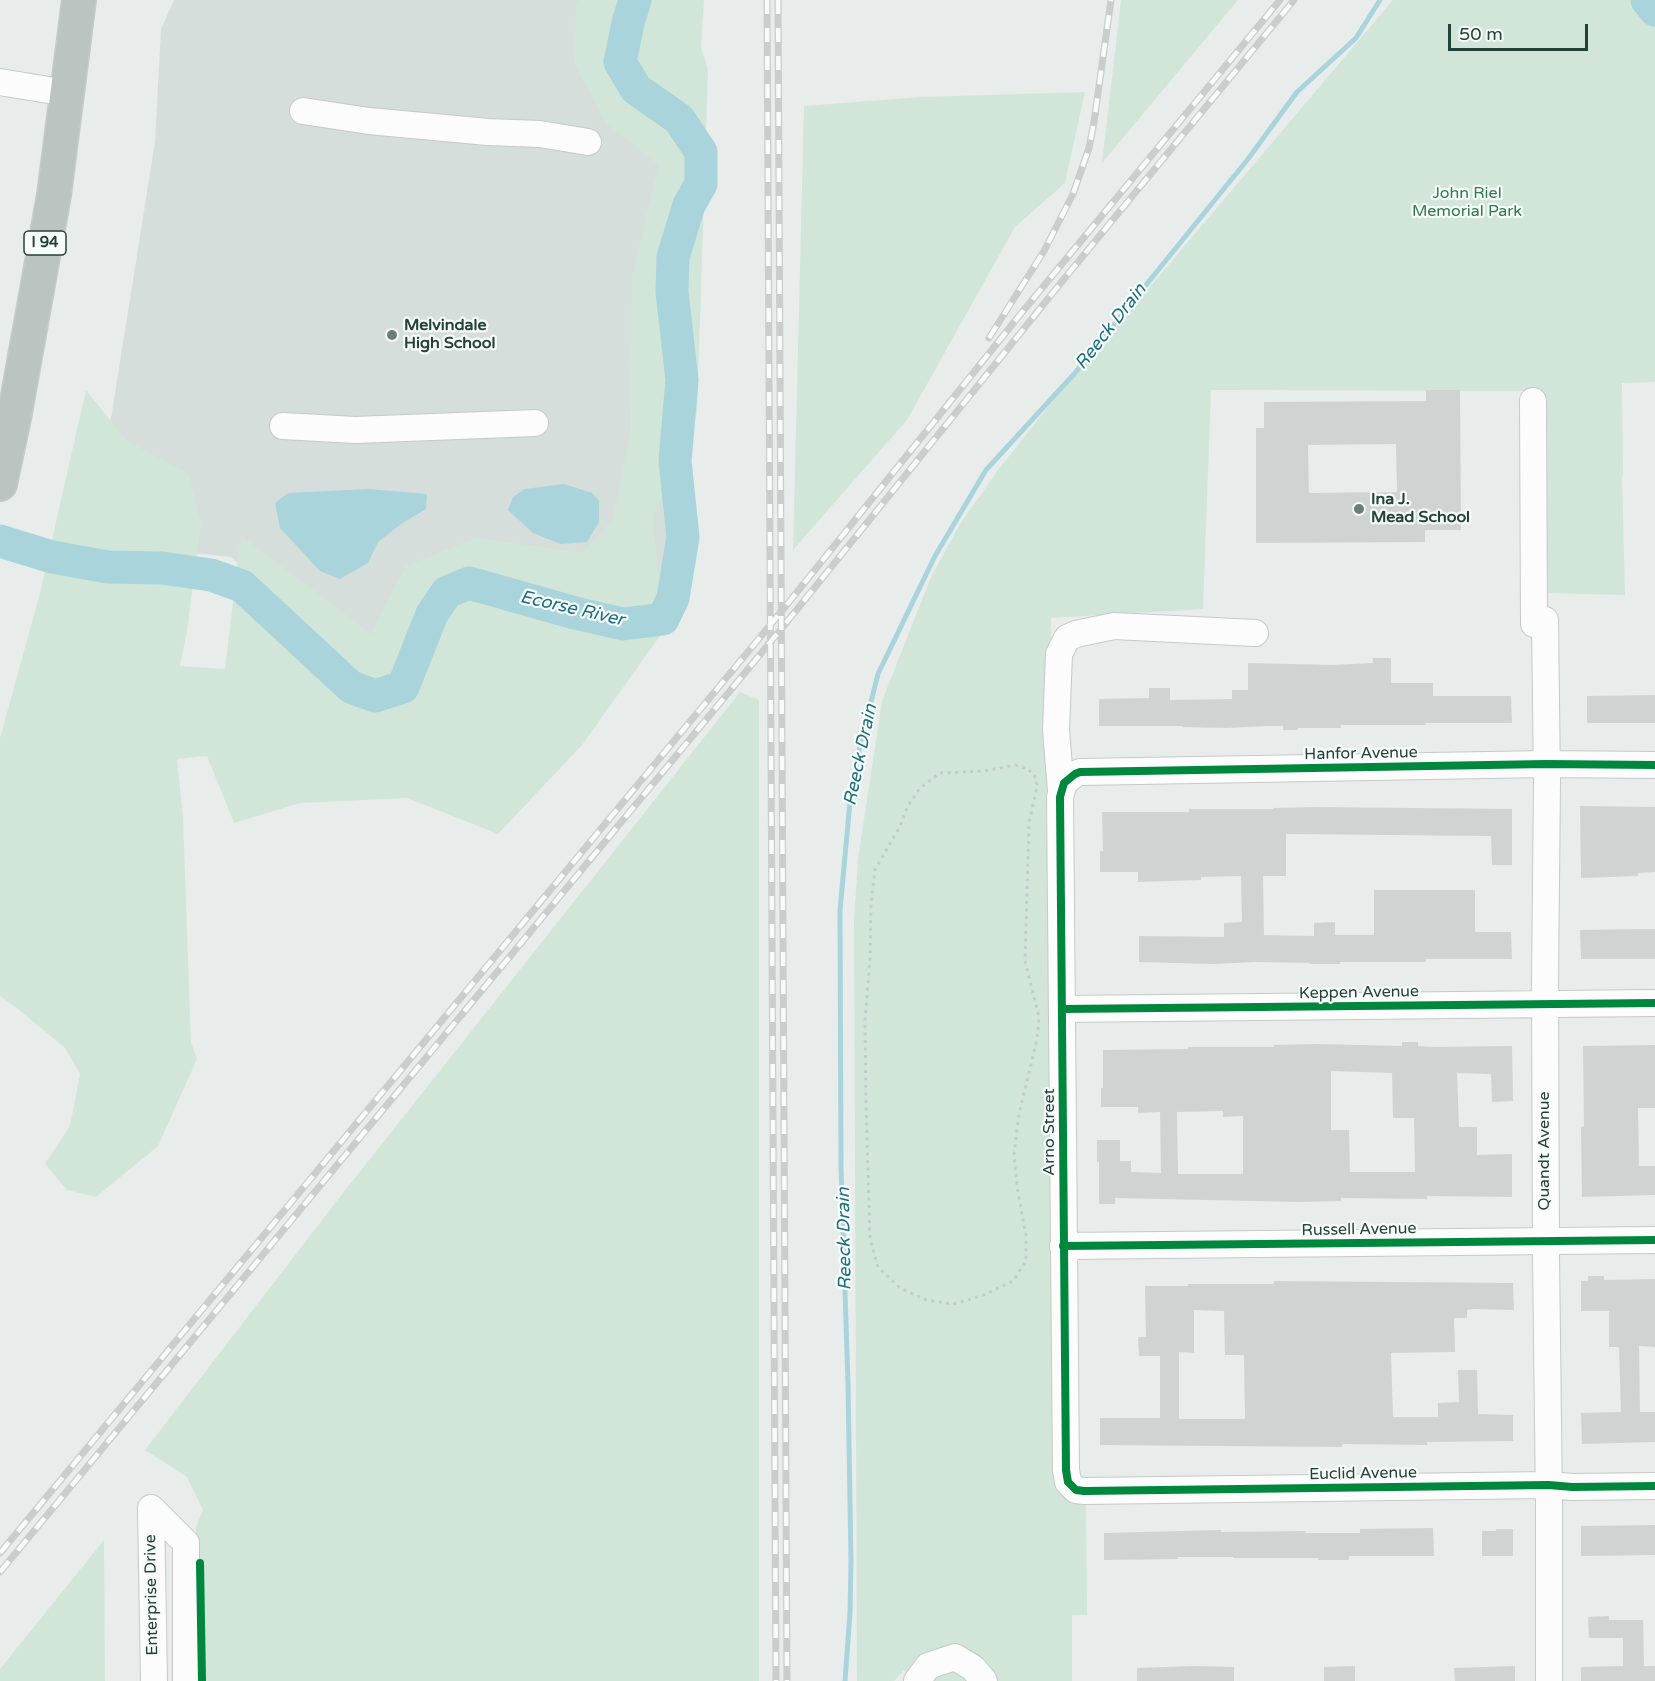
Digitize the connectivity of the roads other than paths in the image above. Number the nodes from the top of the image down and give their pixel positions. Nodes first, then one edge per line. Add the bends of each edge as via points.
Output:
1 (79, 0) edge
2 (0, 82) edge
3 (67, 93) junction
4 (303, 111) dead end
5 (588, 142) dead end
6 (1533, 401) dead end
7 (535, 423) dead end
8 (283, 426) dead end
9 (0, 484) edge
10 (1255, 633) dead end
11 (1546, 764) junction
12 (1655, 765) edge
13 (1065, 784) junction
14 (1655, 1003) edge
15 (1545, 1004) junction
16 (1062, 1009) junction
17 (1655, 1240) edge
18 (1546, 1241) junction
19 (1063, 1246) junction
20 (1549, 1485) junction
21 (1072, 1486) joint
22 (1655, 1486) edge
23 (154, 1681) edge
24 (186, 1681) edge
25 (917, 1681) edge
26 (984, 1681) edge
27 (1549, 1681) edge

1 - 3 highway, I 94
2 - 3 street
3 - 9 highway, I 94 via 54,195
4 - 5 street
6 - 11 street, Quandt Avenue
7 - 8 street via 355,430
10 - 13 street, Arno Street via 1114,626 1067,638 1059,654 1056,730
11 - 12 street, Hanfor Avenue
11 - 13 street, Hanfor Avenue via 1080,772
11 - 15 street, Quandt Avenue
13 - 16 street, Arno Street
14 - 15 street, Keppen Avenue
15 - 16 street, Keppen Avenue
15 - 18 street, Quandt Avenue
16 - 19 street, Arno Street
17 - 18 street, Russell Avenue
18 - 19 street, Russell Avenue
18 - 20 street, Quandt Avenue
19 - 21 street, Arno Street via 1066,1470
20 - 21 street, Euclid Avenue via 1084,1491
20 - 22 street, Euclid Avenue
20 - 27 street, Quandt Avenue
23 - 24 street, Enterprise Drive via 151,1508 186,1543
25 - 26 street via 928,1666 955,1657 973,1668

